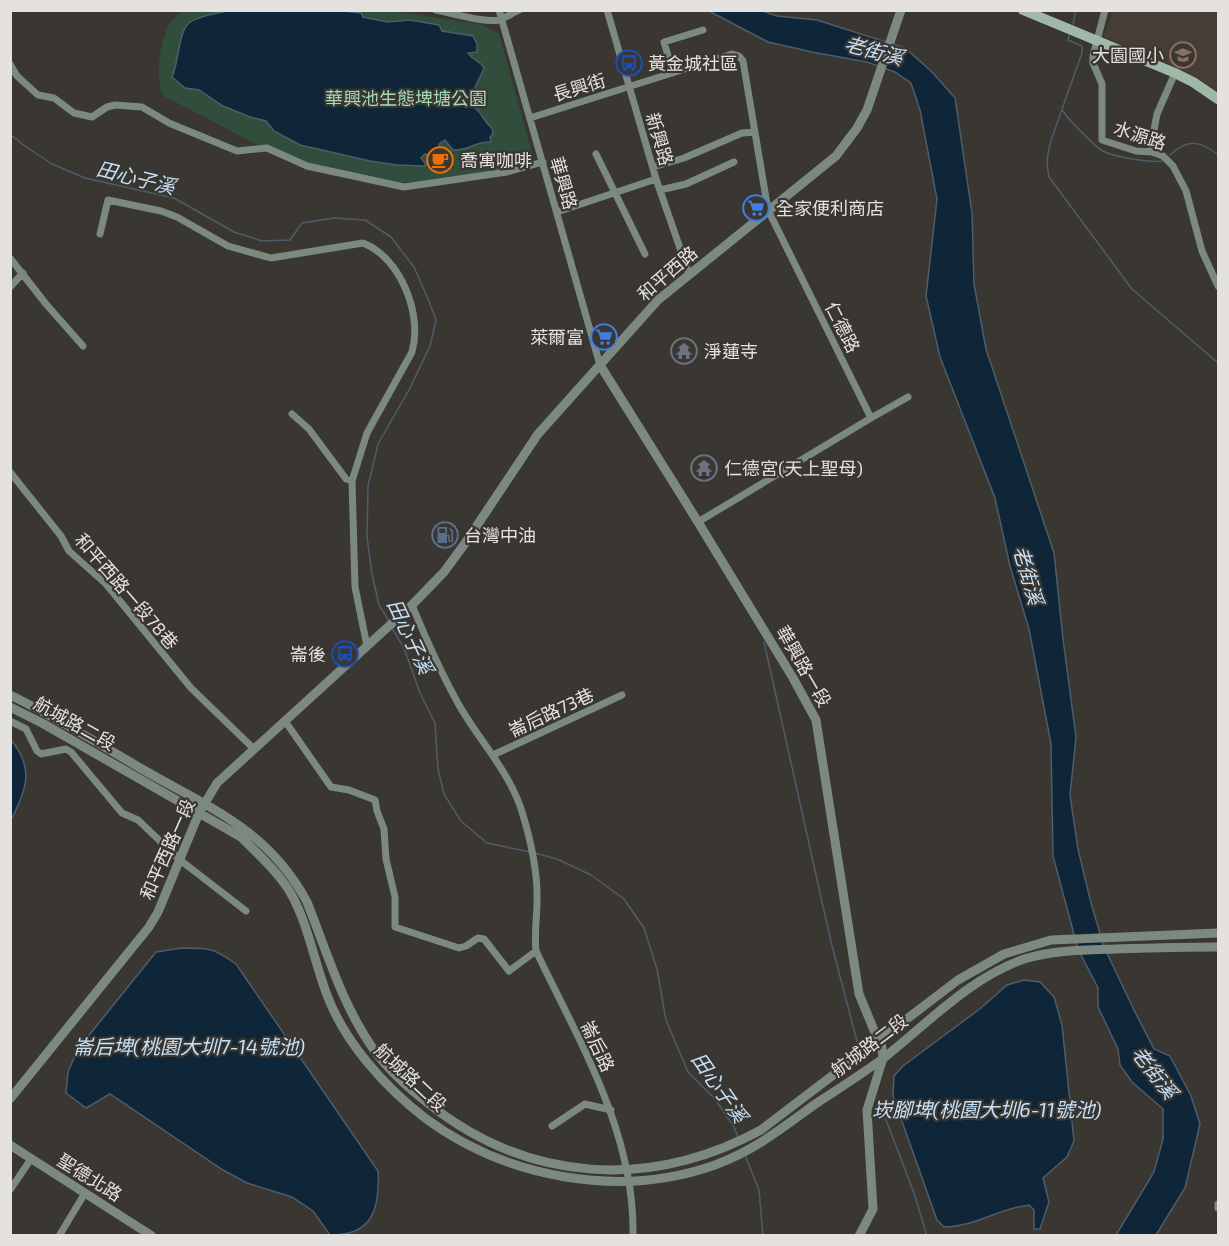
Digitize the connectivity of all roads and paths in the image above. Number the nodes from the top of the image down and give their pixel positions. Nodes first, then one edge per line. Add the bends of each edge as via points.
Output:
1 (499, 10) edge
2 (519, 10) edge
3 (607, 10) edge
4 (900, 10) edge
5 (1023, 10) edge
6 (1105, 10) edge
7 (441, 11) edge
8 (502, 20) junction
9 (703, 30) dead end
10 (1096, 41) junction
11 (739, 56) joint
12 (10, 64) edge
13 (673, 73) junction
14 (1175, 73) junction
15 (630, 87) junction
16 (1218, 99) edge
17 (530, 118) junction
18 (755, 132) junction
19 (1152, 153) junction
20 (597, 154) dead end
21 (543, 162) junction
22 (734, 162) dead end
23 (653, 167) junction
24 (656, 179) junction
25 (660, 190) junction
26 (615, 193) junction
27 (768, 210) junction
28 (557, 212) junction
29 (100, 234) dead end
30 (645, 254) dead end
31 (10, 258) edge
32 (23, 273) junction
33 (689, 274) junction
34 (1218, 286) edge
35 (10, 287) edge
36 (83, 346) dead end
37 (600, 365) junction
38 (908, 397) dead end
39 (292, 414) dead end
40 (871, 418) junction
41 (10, 472) edge
42 (352, 481) junction
43 (698, 522) junction
44 (412, 605) junction
45 (379, 635) joint
46 (367, 646) junction
47 (10, 695) edge
48 (622, 695) dead end
49 (10, 707) edge
50 (10, 721) edge
51 (285, 721) junction
52 (254, 749) junction
53 (493, 755) junction
54 (204, 803) junction
55 (199, 813) junction
56 (180, 859) junction
57 (246, 911) dead end
58 (1218, 933) edge
59 (1218, 947) edge
60 (536, 951) junction
61 (881, 1040) junction
62 (883, 1058) junction
63 (10, 1099) edge
64 (611, 1110) junction
65 (552, 1126) dead end
66 (10, 1145) edge
67 (31, 1159) junction
68 (626, 1171) junction
69 (628, 1181) junction
70 (10, 1190) edge
71 (85, 1193) junction
72 (59, 1236) edge
73 (152, 1236) edge
74 (633, 1236) edge
75 (859, 1236) edge

1 - 8 street, 華興路
2 - 8 street
3 - 15 street, 新興路
4 - 27 street, 和平西路 via 867,110 857,128 836,156
5 - 10 main road
6 - 10 street
7 - 8 street
8 - 17 street, 華興路
9 - 13 street via 664,42
10 - 14 main road
10 - 19 street, 水源路 via 1093,63 1102,84 1102,140
11 - 13 street, 長興街 via 732,54
11 - 18 street, 仁德路
12 - 21 street via 38,95 54,98 74,113 92,117 116,105 142,107 169,123 237,151 267,148 307,166 405,187 507,172
13 - 15 street, 長興街
14 - 16 main road
14 - 19 street via 1157,114
15 - 17 street, 長興街
15 - 23 street, 新興路
17 - 21 street, 華興路
18 - 23 street via 742,133
18 - 27 street, 仁德路
19 - 34 street, 水源路 via 1169,161 1180,178 1202,250
20 - 26 street
21 - 28 street, 華興路
22 - 25 street via 686,184
23 - 24 street, 新興路
24 - 25 street, 新興路
24 - 26 street
25 - 33 street, 新興路
26 - 28 street
26 - 30 street
27 - 33 street, 和平西路
27 - 40 street, 仁德路
28 - 37 street, 華興路
29 - 42 street via 108,200 169,214 228,246 271,258 363,243 384,255 412,303 415,342 367,433
31 - 32 street
32 - 35 street
32 - 36 street
33 - 37 street, 和平西路 via 658,300
37 - 43 street, 華興路一段
37 - 44 street, 和平西路 via 538,434 444,572
38 - 40 street
39 - 42 street via 309,429 346,479
40 - 43 street
41 - 52 street, 和平西路一段78巷 via 69,551 106,584 191,688
42 - 46 street via 355,587
43 - 61 street, 華興路一段 via 816,720 859,994
44 - 45 street, 和平西路
44 - 53 street via 459,705
45 - 46 street, 和平西路一段
46 - 51 street, 和平西路一段
47 - 54 street, 航城路二段
48 - 53 street, 崙后路73巷
49 - 55 street, 航城路二段
50 - 56 street via 26,729 37,752 71,752 122,813 138,820
51 - 52 street, 和平西路一段
51 - 60 street via 331,787 375,800 395,897 395,927 459,948 484,939 509,971
52 - 54 street, 和平西路一段 via 217,783
53 - 60 street, 崙后路 via 524,816 535,872
54 - 55 street, 和平西路一段
54 - 68 street, 航城路二段 via 243,826 287,870 307,902 350,1012 375,1051 411,1091 450,1121 531,1159 569,1168
55 - 56 street, 和平西路一段
55 - 69 street, 航城路二段 via 241,837 289,891 328,998 343,1027 363,1057 425,1117 459,1139 523,1167 587,1180
56 - 57 street
56 - 63 street, 和平西路一段 via 149,927
58 - 61 street, 航城路二段 via 1052,940 1004,954 958,980
59 - 62 street, 航城路二段 via 1056,952 1024,959 982,980
60 - 64 street, 崙后路
61 - 62 street, 華興路一段
61 - 68 street, 航城路二段 via 759,1130 731,1145 671,1163
62 - 69 street, 航城路二段 via 764,1142 738,1155 713,1166
62 - 75 street via 867,1110 873,1209
64 - 65 street via 585,1104
64 - 68 street, 崙后路
66 - 67 street, 聖德北路
67 - 70 street
67 - 71 street, 聖德北路
68 - 69 street, 崙后路
69 - 74 street, 崙后路 via 634,1209
71 - 72 street
71 - 73 street, 聖德北路

